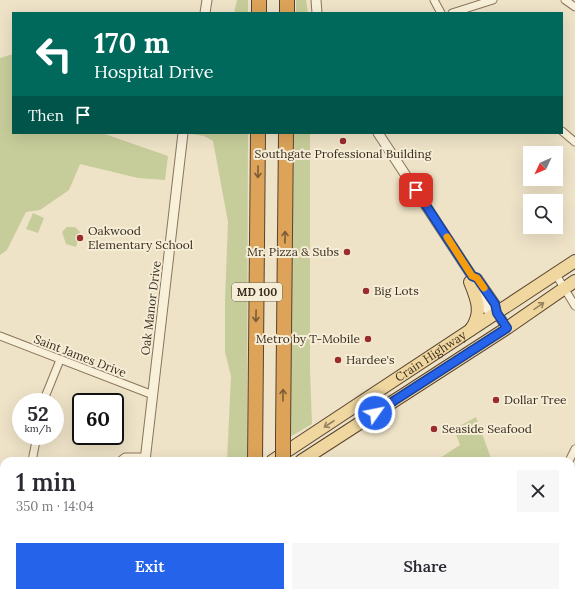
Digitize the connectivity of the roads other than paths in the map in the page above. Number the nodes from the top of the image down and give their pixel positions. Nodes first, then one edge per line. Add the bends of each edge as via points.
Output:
1 (207, 0) edge
2 (259, 0) edge
3 (287, 0) edge
4 (316, 0) edge
5 (434, 0) edge
6 (493, 0) edge
7 (565, 0) edge
8 (575, 7) edge
9 (205, 12) edge
10 (259, 12) edge
11 (287, 12) edge
12 (317, 12) edge
13 (440, 12) edge
14 (455, 12) edge
15 (563, 132) edge
16 (183, 134) edge
17 (258, 134) edge
18 (286, 134) edge
19 (379, 134) edge
20 (575, 142) edge
21 (575, 261) edge
22 (555, 273) junction
23 (471, 279) junction
24 (575, 281) edge
25 (563, 289) junction
26 (575, 306) edge
27 (497, 313) junction
28 (507, 328) junction
29 (470, 331) junction
30 (0, 336) edge
31 (60, 360) junction
32 (47, 393) edge
33 (153, 395) junction
34 (35, 445) edge
35 (255, 456) edge
36 (33, 457) edge
37 (145, 457) edge
38 (278, 457) edge
39 (283, 457) edge
40 (308, 457) edge

1 - 9 street
2 - 10 highway
3 - 11 highway
4 - 12 street
5 - 13 street
6 - 14 street
7 - 8 street
15 - 20 street
16 - 33 street, Oak Manor Drive
17 -> 35 highway, MD 100
39 -> 18 highway, MD 100, bridge
19 - 23 street
21 - 22 main road, Crain Highway
22 - 25 street
22 - 27 main road, Crain Highway
23 - 27 street via 477,278 495,304
23 - 29 main road via 479,309
24 - 25 main road, Crain Highway
25 - 26 street
28 -> 25 main road, Crain Highway
27 - 28 street
27 - 29 main road, Crain Highway
28 - 40 main road, Crain Highway
29 -> 38 main road, Crain Highway
30 - 31 street, Saint James Drive
31 - 32 street
31 - 33 street, Saint James Drive
33 - 37 street, Oak Manor Drive
34 - 36 street

